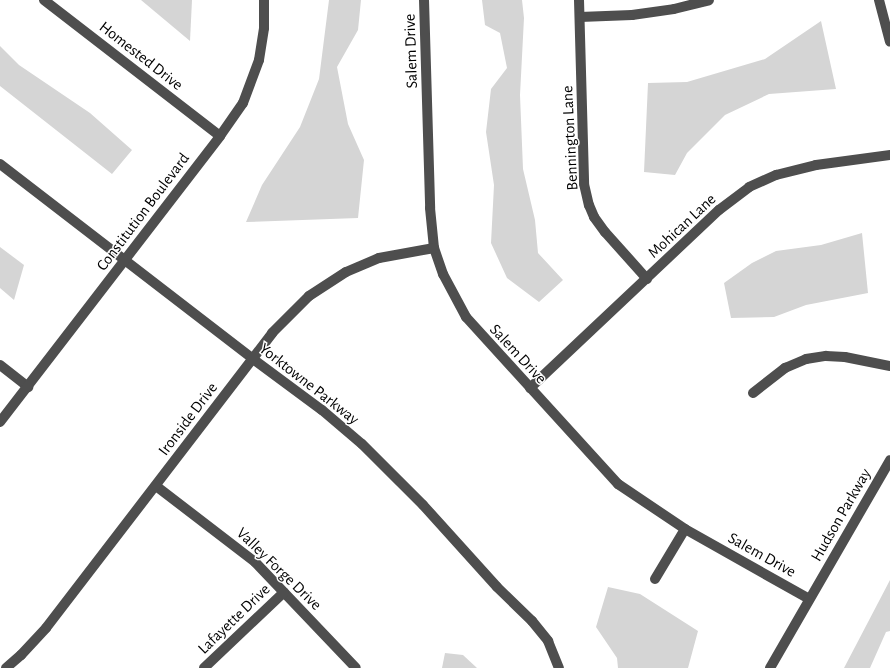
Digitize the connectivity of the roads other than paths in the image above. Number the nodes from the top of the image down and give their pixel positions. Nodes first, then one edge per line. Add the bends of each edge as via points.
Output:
1 (44, 0) edge
2 (264, 0) edge
3 (424, 0) edge
4 (580, 0) edge
5 (709, 0) edge
6 (879, 0) edge
7 (580, 17) junction
8 (890, 42) edge
9 (220, 136) junction
10 (890, 155) edge
11 (0, 164) edge
12 (434, 248) junction
13 (125, 261) junction
14 (647, 279) junction
15 (253, 359) junction
16 (0, 365) edge
17 (890, 366) edge
18 (28, 387) junction
19 (530, 388) junction
20 (753, 393) dead end
21 (0, 422) edge
22 (890, 460) edge
23 (156, 486) junction
24 (685, 529) junction
25 (655, 579) dead end
26 (284, 592) junction
27 (809, 598) junction
28 (6, 668) edge
29 (204, 668) edge
30 (356, 668) edge
31 (559, 668) edge
32 (770, 668) edge

1 - 9 street, Homested Drive
2 - 9 street, Constitution Boulevard via 264,28 253,79 243,103
3 - 12 street, Salem Drive via 430,208
4 - 7 street, Bennington Lane
5 - 7 street via 674,9 632,15
6 - 8 street
7 - 14 street, Bennington Lane via 584,184 589,205 605,232
9 - 13 street, Constitution Boulevard
10 - 14 street, Mohican Lane via 816,165 776,175 749,187 720,210
11 - 13 street, Yorktowne Parkway
12 - 15 street, Ironside Drive via 379,258 346,272 309,296 272,333
12 - 19 street, Salem Drive via 443,274 466,317
13 - 15 street, Yorktowne Parkway
13 - 18 street, Constitution Boulevard
14 - 19 street, Mohican Lane
15 - 23 street, Ironside Drive
15 - 31 street, Yorktowne Parkway via 345,429 424,505 497,587 532,621 548,641
16 - 18 street
17 - 20 street via 826,356 785,368
18 - 21 street, Constitution Boulevard
19 - 24 street, Salem Drive via 618,484
22 - 27 street, Hudson Parkway
23 - 26 street, Valley Forge Drive via 255,562
23 - 28 street, Ironside Drive via 46,628
24 - 25 street
24 - 27 street, Salem Drive
26 - 29 street, Lafayette Drive
26 - 30 street, Valley Forge Drive
27 - 32 street, Hudson Parkway

